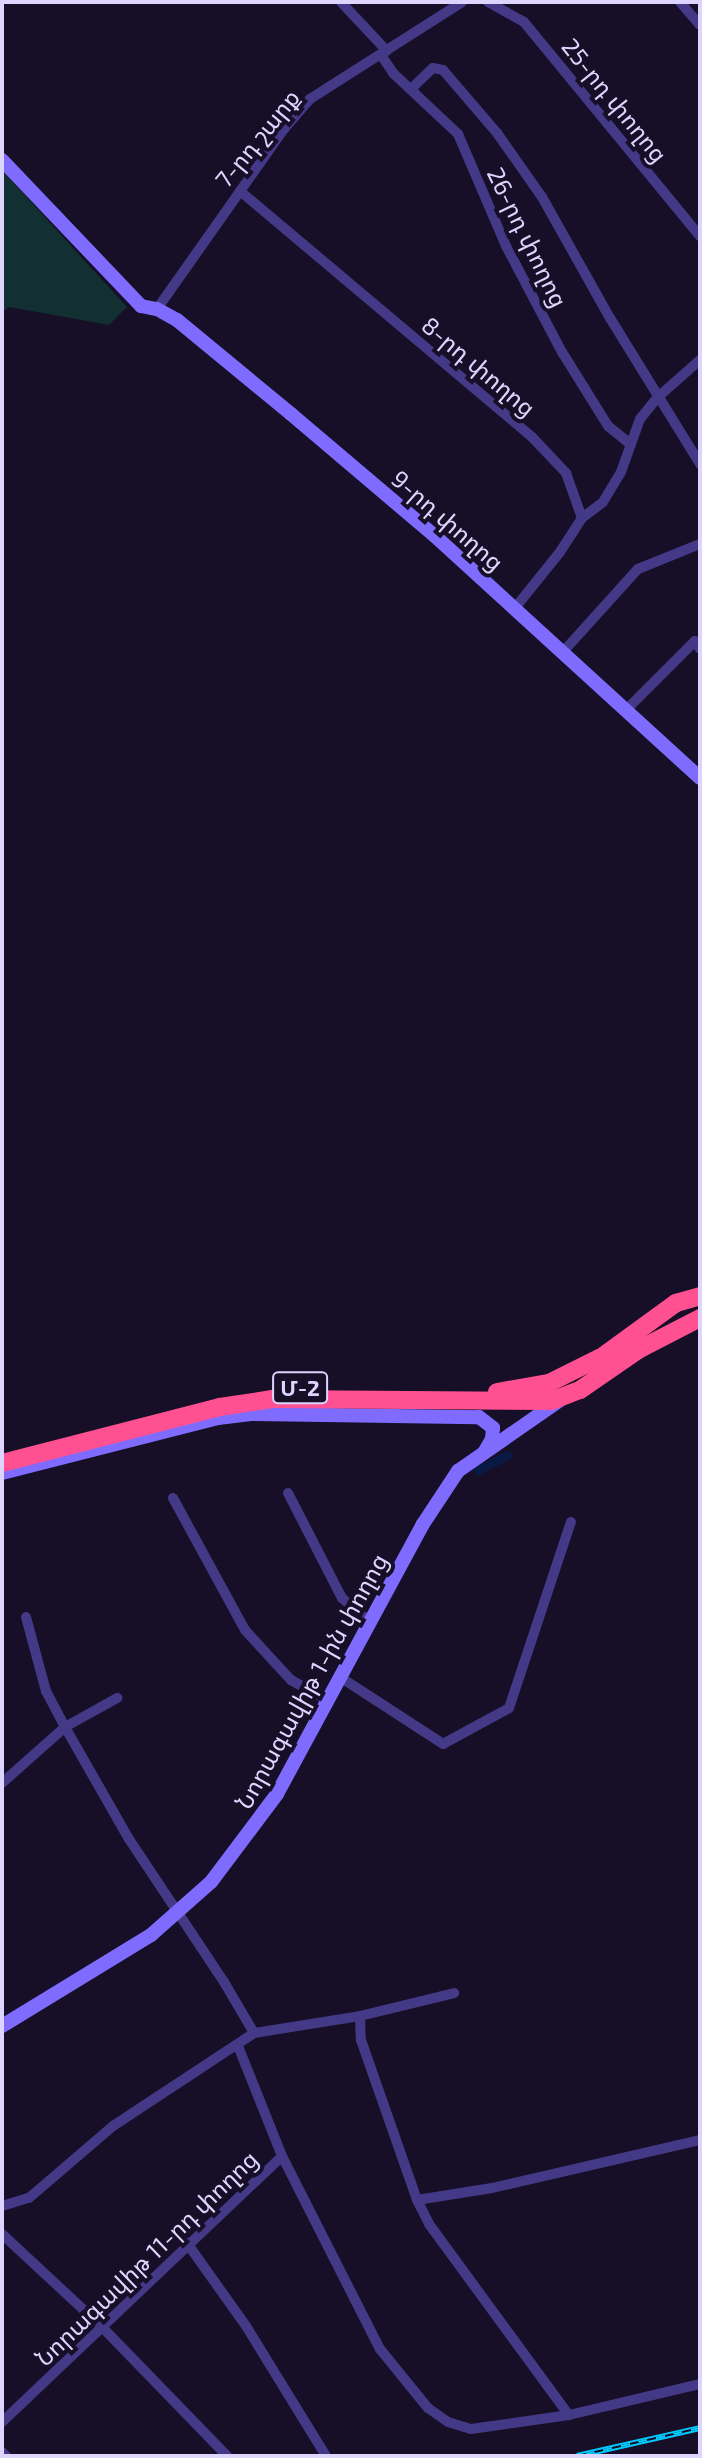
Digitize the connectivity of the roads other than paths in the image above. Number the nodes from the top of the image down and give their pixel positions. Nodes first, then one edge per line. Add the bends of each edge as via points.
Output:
1 (341, 2) edge
2 (462, 2) edge
3 (488, 2) edge
4 (680, 2) edge
5 (700, 25) edge
6 (384, 53) junction
7 (411, 89) junction
8 (2, 160) edge
9 (240, 191) junction
10 (700, 236) edge
11 (157, 309) junction
12 (700, 360) edge
13 (658, 397) junction
14 (629, 443) junction
15 (700, 464) edge
16 (582, 518) junction
17 (700, 544) edge
18 (515, 608) junction
19 (698, 642) edge
20 (562, 653) junction
21 (627, 709) junction
22 (700, 778) edge
23 (700, 1297) edge
24 (700, 1318) edge
25 (638, 1350) junction
26 (599, 1358) junction
27 (563, 1398) junction
28 (2, 1451) edge
29 (485, 1451) junction
30 (2, 1463) edge
31 (2, 1473) edge
32 (288, 1493) dead end
33 (173, 1498) dead end
34 (571, 1522) dead end
35 (26, 1617) dead end
36 (370, 1622) junction
37 (340, 1677) junction
38 (117, 1698) dead end
39 (329, 1701) junction
40 (65, 1727) junction
41 (2, 1783) edge
42 (178, 1912) junction
43 (454, 1993) dead end
44 (360, 2016) junction
45 (2, 2026) edge
46 (254, 2033) junction
47 (238, 2046) junction
48 (700, 2140) edge
49 (282, 2156) junction
50 (417, 2200) junction
51 (2, 2205) edge
52 (2, 2234) edge
53 (187, 2243) junction
54 (103, 2328) junction
55 (700, 2384) edge
56 (569, 2415) junction
57 (2, 2422) edge
58 (227, 2456) edge
59 (326, 2456) edge

1 - 6 street, 26-րդ փողոց
2 - 6 street, 7-րդ շարք
3 - 10 street, 25-րդ փողոց via 524,22
4 - 5 street
6 - 7 street, 26-րդ փողոց
6 - 9 street, 7-րդ շարք via 310,99
7 - 13 street via 433,68 443,70 497,133 542,197
7 - 14 street, 26-րդ փողոց via 458,134 506,246 562,352 608,426
8 - 11 street, 9-րդ փողոց via 130,296 141,306
9 - 11 street, 7-րդ շարք
9 - 16 street, 8-րդ փողոց via 532,437 566,473
11 - 18 street, 9-րդ փողոց via 231,364
12 - 13 street
13 - 14 street
13 - 15 street
14 - 16 street via 621,472 603,502
16 - 18 street
17 - 20 street via 638,569
18 - 20 street, 9-րդ փողոց
19 - 21 street
20 - 21 street, 9-րդ փողոց
21 - 22 street, 9-րդ փողոց
23 - 25 highway, Մ-2
23 - 26 highway, Մ-2 via 676,1303
24 - 25 highway, Մ-2
25 - 27 highway, Մ-2
26 - 27 highway, Մ-2 via 571,1383
26 - 28 highway, Մ-2 via 549,1383 517,1391 254,1389
27 - 29 street, Նորագավիթ 1-ին փողոց
27 - 30 highway, Մ-2 via 529,1403 272,1399 220,1407
29 - 31 street via 493,1428 479,1417 253,1414 218,1418
29 - 36 street, Նորագավիթ 1-ին փողոց via 458,1471
32 - 36 street via 342,1598
33 - 39 street via 245,1630 291,1680
34 - 37 street via 509,1708 443,1744
35 - 40 street via 46,1691
36 - 37 street, Նորագավիթ 1-ին փողոց
37 - 39 street, Նորագավիթ 1-ին փողոց
38 - 40 street
39 - 42 street, Նորագավիթ 1-ին փողոց via 252,1831 211,1882
40 - 41 street
40 - 42 street
42 - 45 street, Նորագավիթ 1-ին փողոց via 111,1961
42 - 46 street
43 - 44 street
44 - 46 street
44 - 50 street via 361,2040
46 - 47 street
47 - 49 street
47 - 51 street via 113,2126 29,2198
48 - 50 street
49 - 53 street, Նորագավիթ 11-րդ փողոց
49 - 56 street via 380,2349 428,2408 471,2429
50 - 56 street via 429,2224
52 - 54 street
53 - 54 street, Նորագավիթ 11-րդ փողոց
53 - 59 street via 246,2326
54 - 57 street, Նորագավիթ 11-րդ փողոց
54 - 58 street
55 - 56 street

